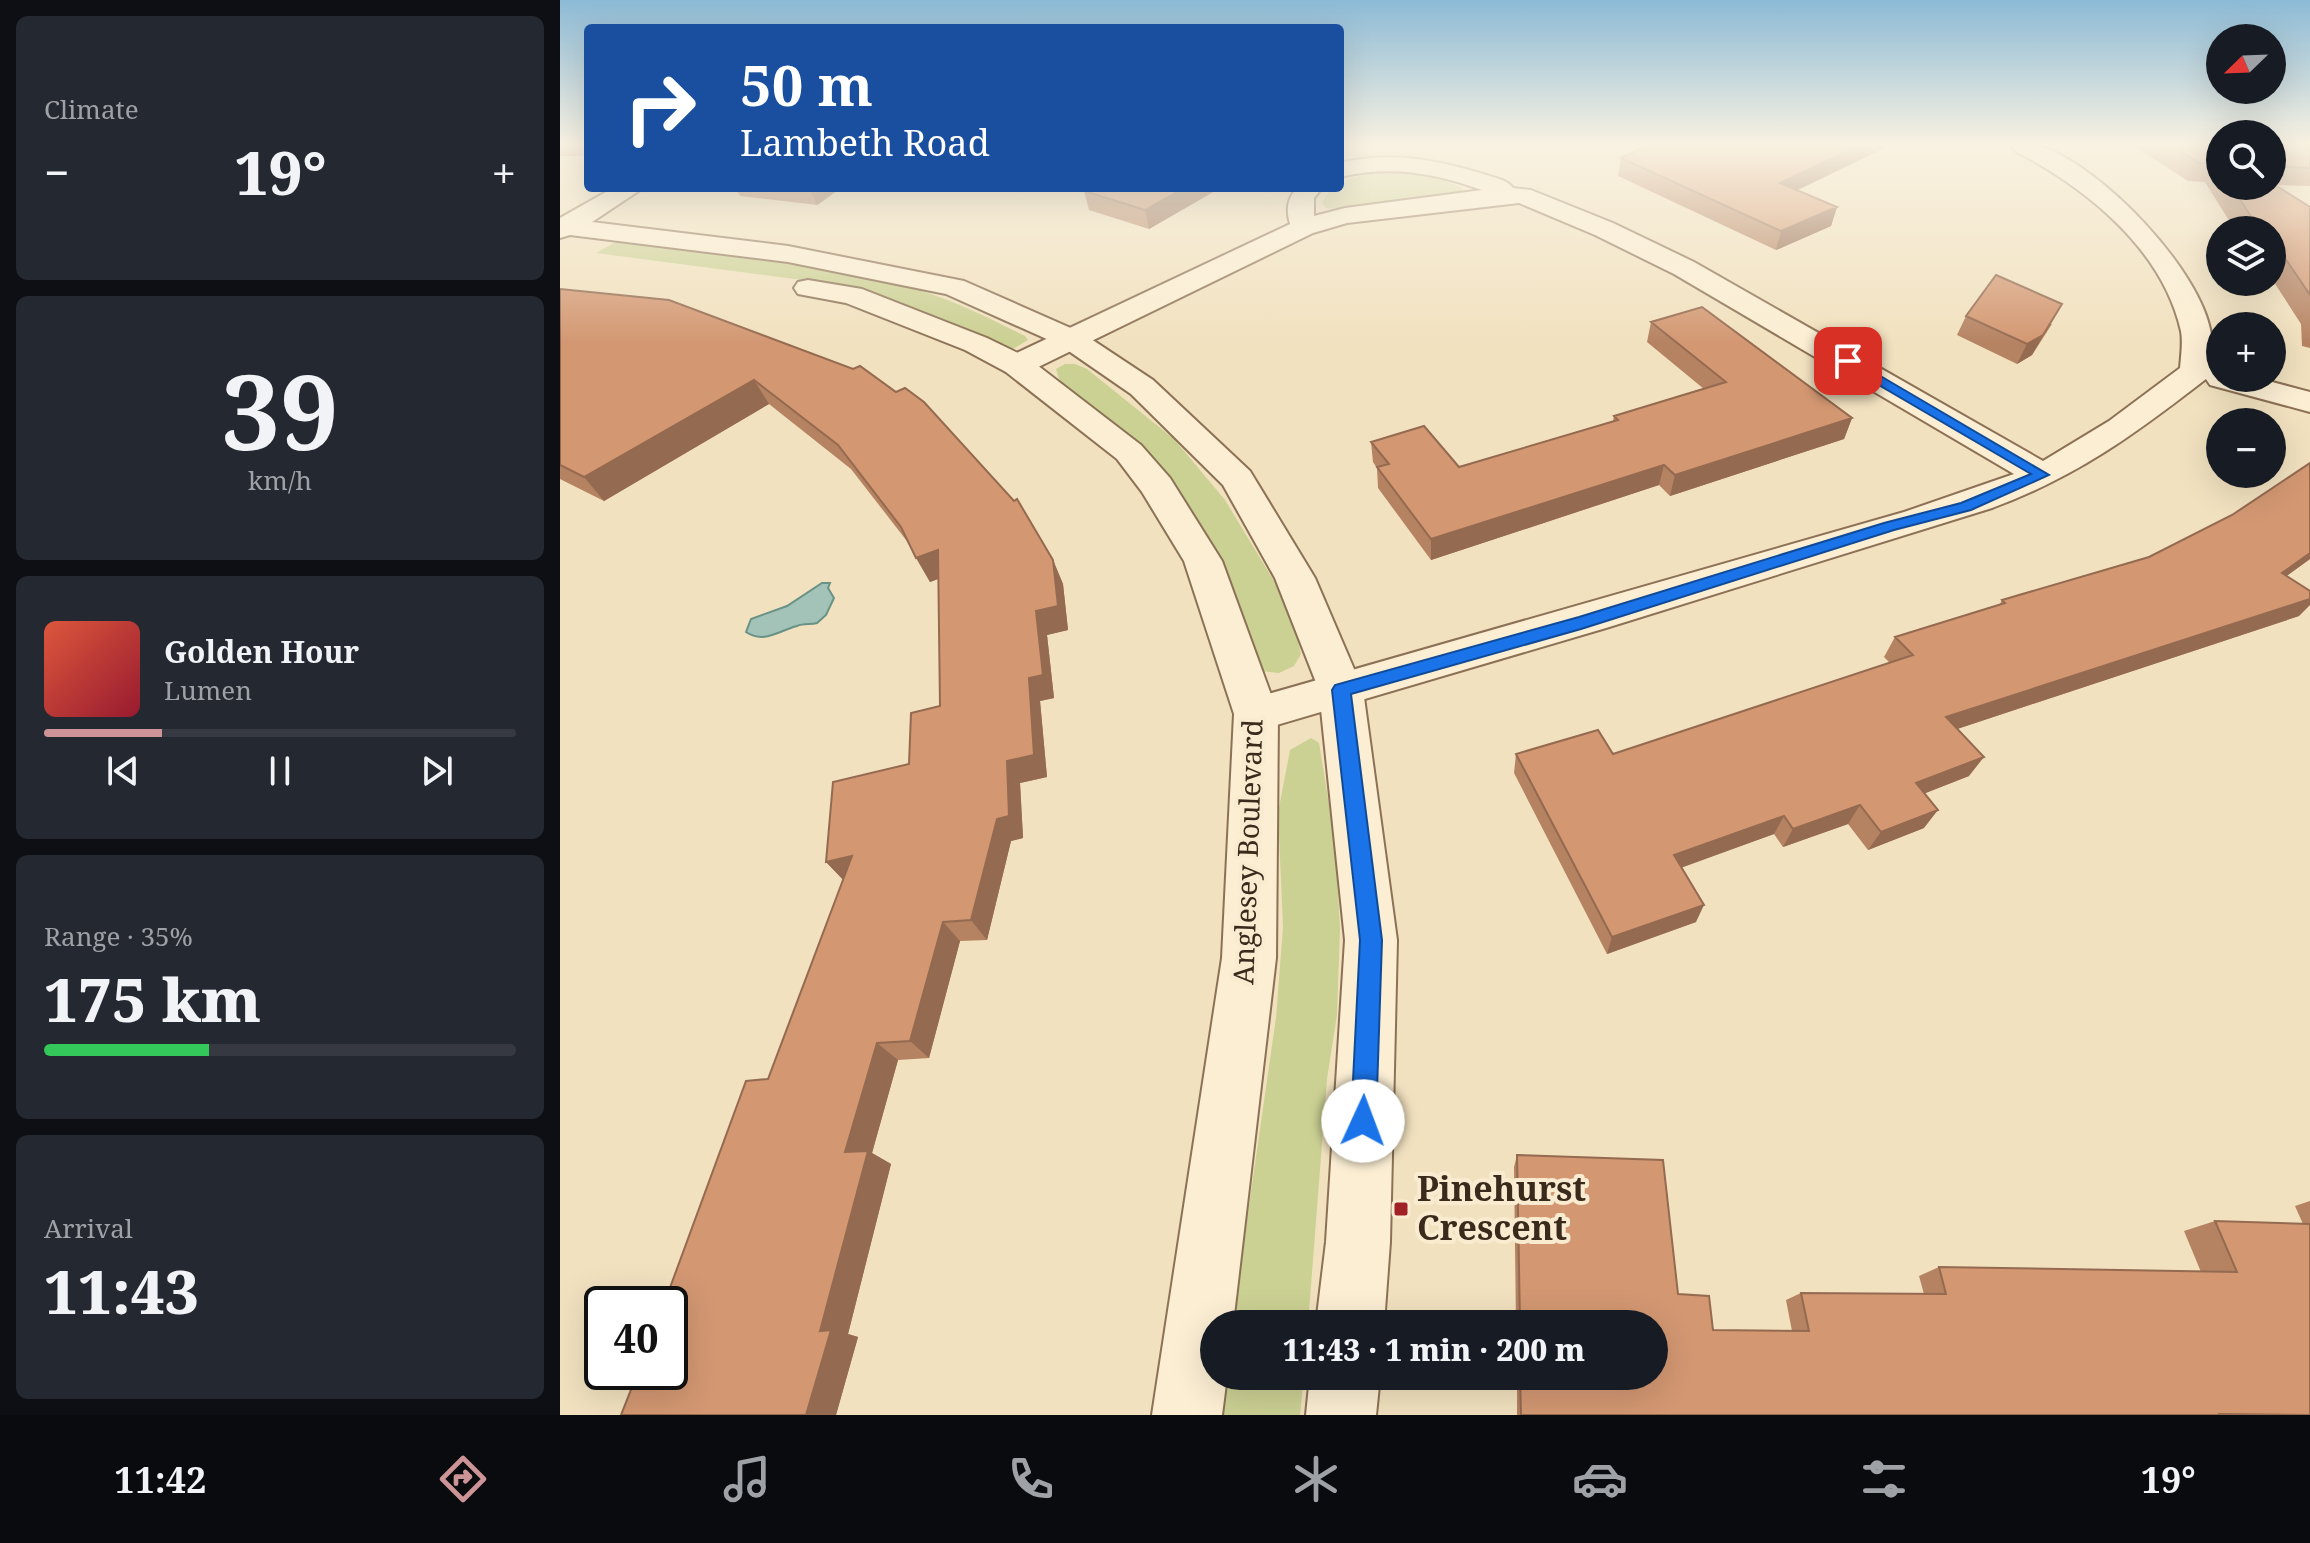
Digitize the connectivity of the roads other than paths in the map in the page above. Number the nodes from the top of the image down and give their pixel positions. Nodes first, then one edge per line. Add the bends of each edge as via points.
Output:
1 (594, 212) edge
2 (1300, 212) edge
3 (1376, 212) edge
4 (1563, 212) edge
5 (2121, 212) edge
6 (1304, 227) junction
7 (561, 234) edge
8 (1071, 339) junction
9 (2206, 360) edge
10 (1017, 365) junction
11 (2206, 379) edge
12 (2272, 392) edge
13 (2310, 402) edge
14 (2042, 475) junction
15 (1341, 690) junction
16 (1256, 714) junction
17 (1351, 1310) edge
18 (1344, 1390) edge
19 (1187, 1415) edge
20 (1341, 1415) edge

1 - 7 street
2 - 6 street
3 - 6 street
4 - 14 street via 1684,268
5 - 9 street via 2170,269
6 - 8 street
7 - 8 street via 788,254 954,287
7 - 10 street, Anglesey Boulevard via 704,271 852,295
8 - 10 street
8 - 15 street via 1142,387 1237,479 1295,578
10 - 16 street, Anglesey Boulevard via 1129,452 1157,486 1203,561
11 - 14 street
12 - 13 street
14 - 15 street via 1966,506
15 - 16 street
15 - 17 street via 1371,940
16 - 19 street, Anglesey Boulevard via 1249,958
18 - 20 street

